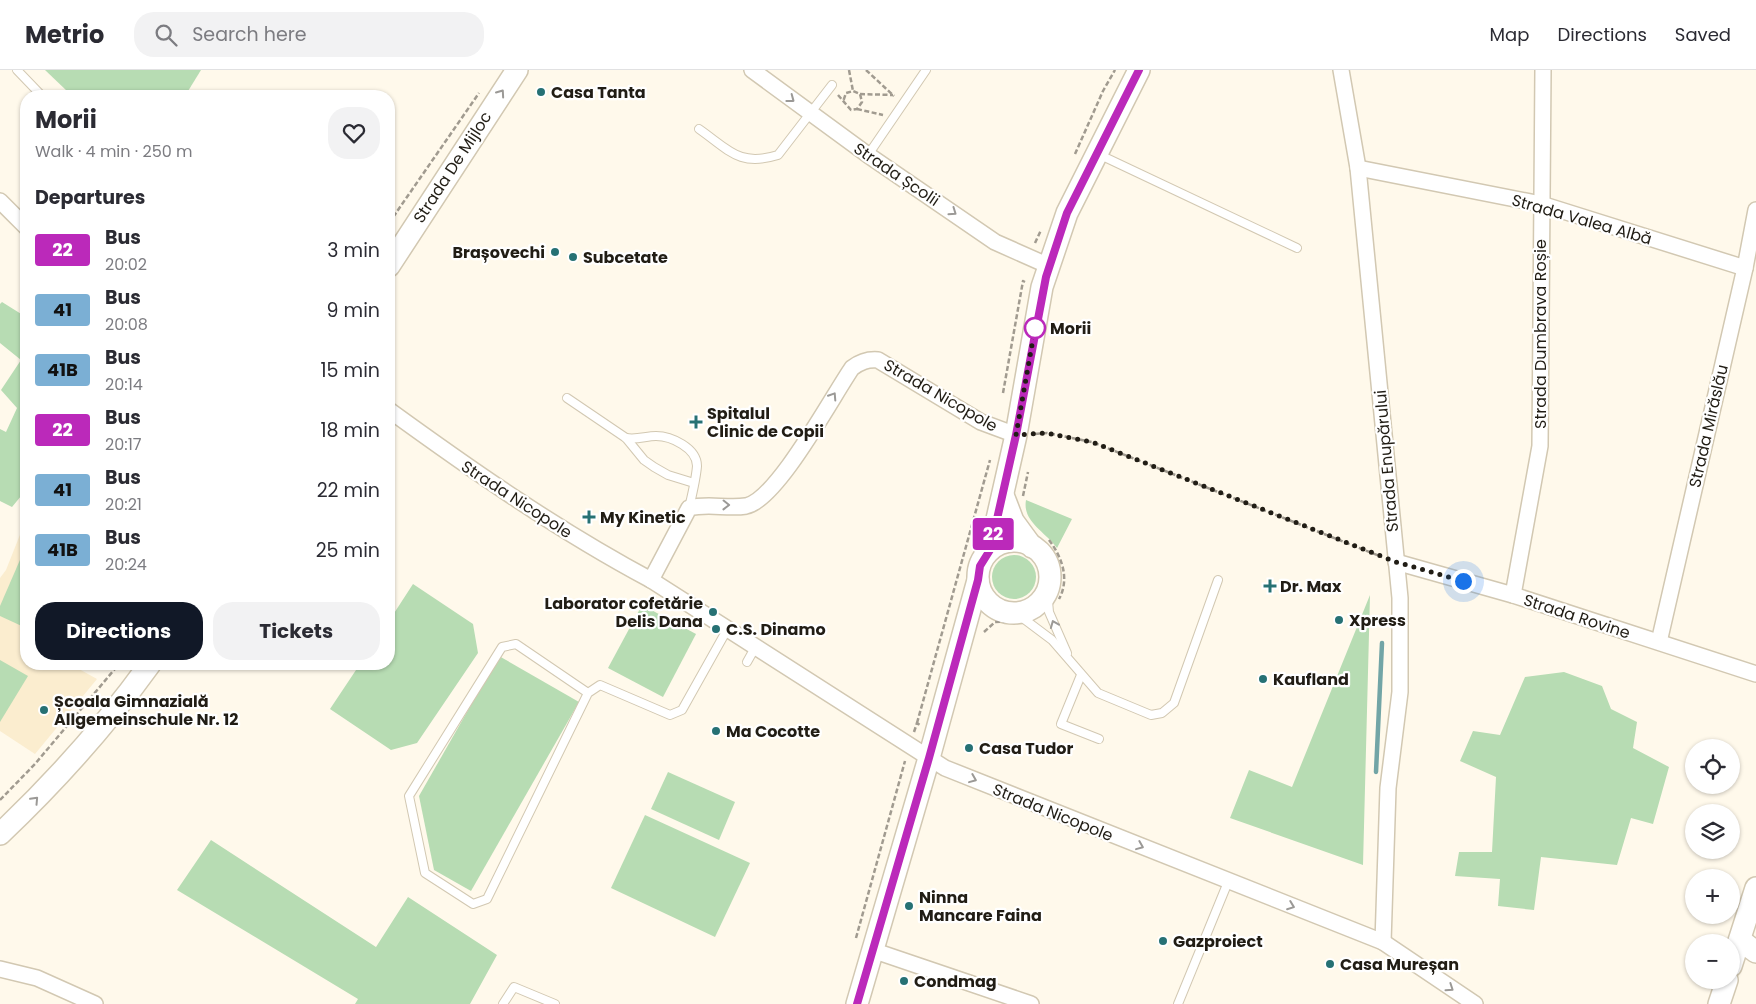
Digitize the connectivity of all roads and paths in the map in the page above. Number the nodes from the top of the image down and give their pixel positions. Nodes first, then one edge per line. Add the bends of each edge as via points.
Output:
1 (17, 70) edge
2 (517, 70) edge
3 (752, 70) edge
4 (849, 70) edge
5 (866, 70) edge
6 (926, 70) edge
7 (1139, 70) edge
8 (1341, 70) edge
9 (1543, 70) edge
10 (832, 85) dead end
11 (36, 90) edge
12 (480, 90) dead end
13 (852, 91) junction
14 (860, 94) junction
15 (894, 95) junction
16 (904, 102) junction
17 (857, 109) junction
18 (810, 113) junction
19 (894, 117) junction
20 (699, 129) dead end
21 (1097, 154) junction
22 (868, 155) junction
23 (1358, 168) junction
24 (0, 201) edge
25 (1541, 204) junction
26 (1756, 210) edge
27 (395, 214) edge
28 (20, 221) edge
29 (1297, 248) dead end
30 (395, 257) edge
31 (1049, 266) junction
32 (1745, 268) junction
33 (567, 398) dead end
34 (395, 414) edge
35 (1016, 435) junction
36 (626, 438) junction
37 (694, 483) junction
38 (1003, 495) junction
39 (689, 508) junction
40 (1032, 547) junction
41 (990, 550) junction
42 (1396, 562) junction
43 (651, 580) junction
44 (978, 580) junction
45 (1218, 580) dead end
46 (1047, 590) junction
47 (1513, 595) junction
48 (1009, 612) junction
49 (728, 628) junction
50 (1659, 642) junction
51 (756, 646) junction
52 (958, 650) junction
53 (1069, 657) junction
54 (747, 662) dead end
55 (114, 670) edge
56 (146, 670) edge
57 (1756, 674) edge
58 (1081, 675) junction
59 (588, 693) junction
60 (915, 727) dead end
61 (908, 729) dead end
62 (1099, 738) dead end
63 (929, 758) junction
64 (905, 760) dead end
65 (0, 800) edge
66 (0, 834) edge
67 (1228, 882) junction
68 (1756, 888) edge
69 (1383, 942) junction
70 (864, 944) junction
71 (1748, 946) edge
72 (0, 969) edge
73 (1724, 989) edge
74 (95, 1004) edge
75 (503, 1004) edge
76 (555, 1004) edge
77 (857, 1004) edge
78 (1031, 1004) edge
79 (1178, 1004) edge
80 (1475, 1004) edge
81 (1719, 1004) edge

1 - 11 lane
30 -> 2 street, Strada De Mijloc
3 -> 18 street, Strada Școlii
4 - 13 path
5 - 15 path
6 - 16 lane
7 - 21 street
8 - 23 street, Strada Enupărului
9 - 25 street, Strada Dumbrava Roșie
10 - 18 lane
12 - 27 path
13 - 14 path
13 - 17 path via 846,93 843,102 851,110
14 - 15 path
14 - 17 path via 862,102
15 - 16 path
16 - 19 lane
17 - 19 path
18 - 20 lane via 778,154 764,159 750,160 737,156
18 - 22 street, Strada Școlii
19 - 22 lane
21 - 29 lane
21 - 31 street via 1067,213
22 -> 31 street, Strada Școlii via 995,242
23 - 25 street, Strada Valea Albă
23 - 42 street, Strada Enupărului
24 - 28 street
25 - 32 street, Strada Valea Albă
25 - 47 street, Strada Dumbrava Roșie via 1540,446
26 - 32 street, Strada Mirăslău
31 - 35 street via 1042,287
32 - 50 street, Strada Mirăslău
33 - 36 lane
34 - 43 street, Strada Nicopole via 482,478 603,554
35 - 38 street
39 -> 35 street, Strada Nicopole via 699,505 746,506 760,500 785,471 852,368 869,359 893,367 981,422
35 - 42 path via 1046,433 1092,442
36 - 37 lane via 654,467
36 - 37 lane via 635,440 655,436 675,440 692,453 695,460
37 - 39 lane
38 - 40 street via 1013,521
38 - 41 street
39 - 43 street
40 - 41 street via 1014,542
40 - 46 street via 1042,555 1047,566
41 - 44 street via 980,566
42 - 47 street, Strada Rovine
42 - 69 street, Strada Enupărului via 1401,643 1399,702 1388,788
43 - 49 street, Strada Nicopole
44 - 48 street via 987,602
44 - 52 street
45 - 58 lane via 1174,703 1162,713 1151,715 1098,693
46 - 48 street via 1035,606
53 -> 46 lane via 1049,612
47 - 50 street, Strada Rovine
48 - 52 street via 980,620
48 - 53 lane via 1037,628
49 - 51 street, Strada Nicopole
49 - 59 lane via 682,710 670,715 600,685
50 - 57 street, Strada Rovine
51 - 54 lane
51 - 63 street, Strada Nicopole
52 - 63 street
53 - 58 lane
55 - 65 path via 35,764
66 -> 56 street via 76,756
58 - 62 lane via 1061,724
59 - 59 lane via 487,899 473,904 424,873 409,796 502,647 516,644
60 - 61 path
63 -> 67 street, Strada Nicopole via 946,768
63 - 70 street
64 - 70 path
67 -> 69 street, Strada Nicopole
67 - 79 lane
68 - 71 street
69 -> 80 street, Strada Nicopole
70 - 77 street
70 - 78 street
72 - 74 street via 36,978
73 - 81 street
75 - 76 lane via 514,987

